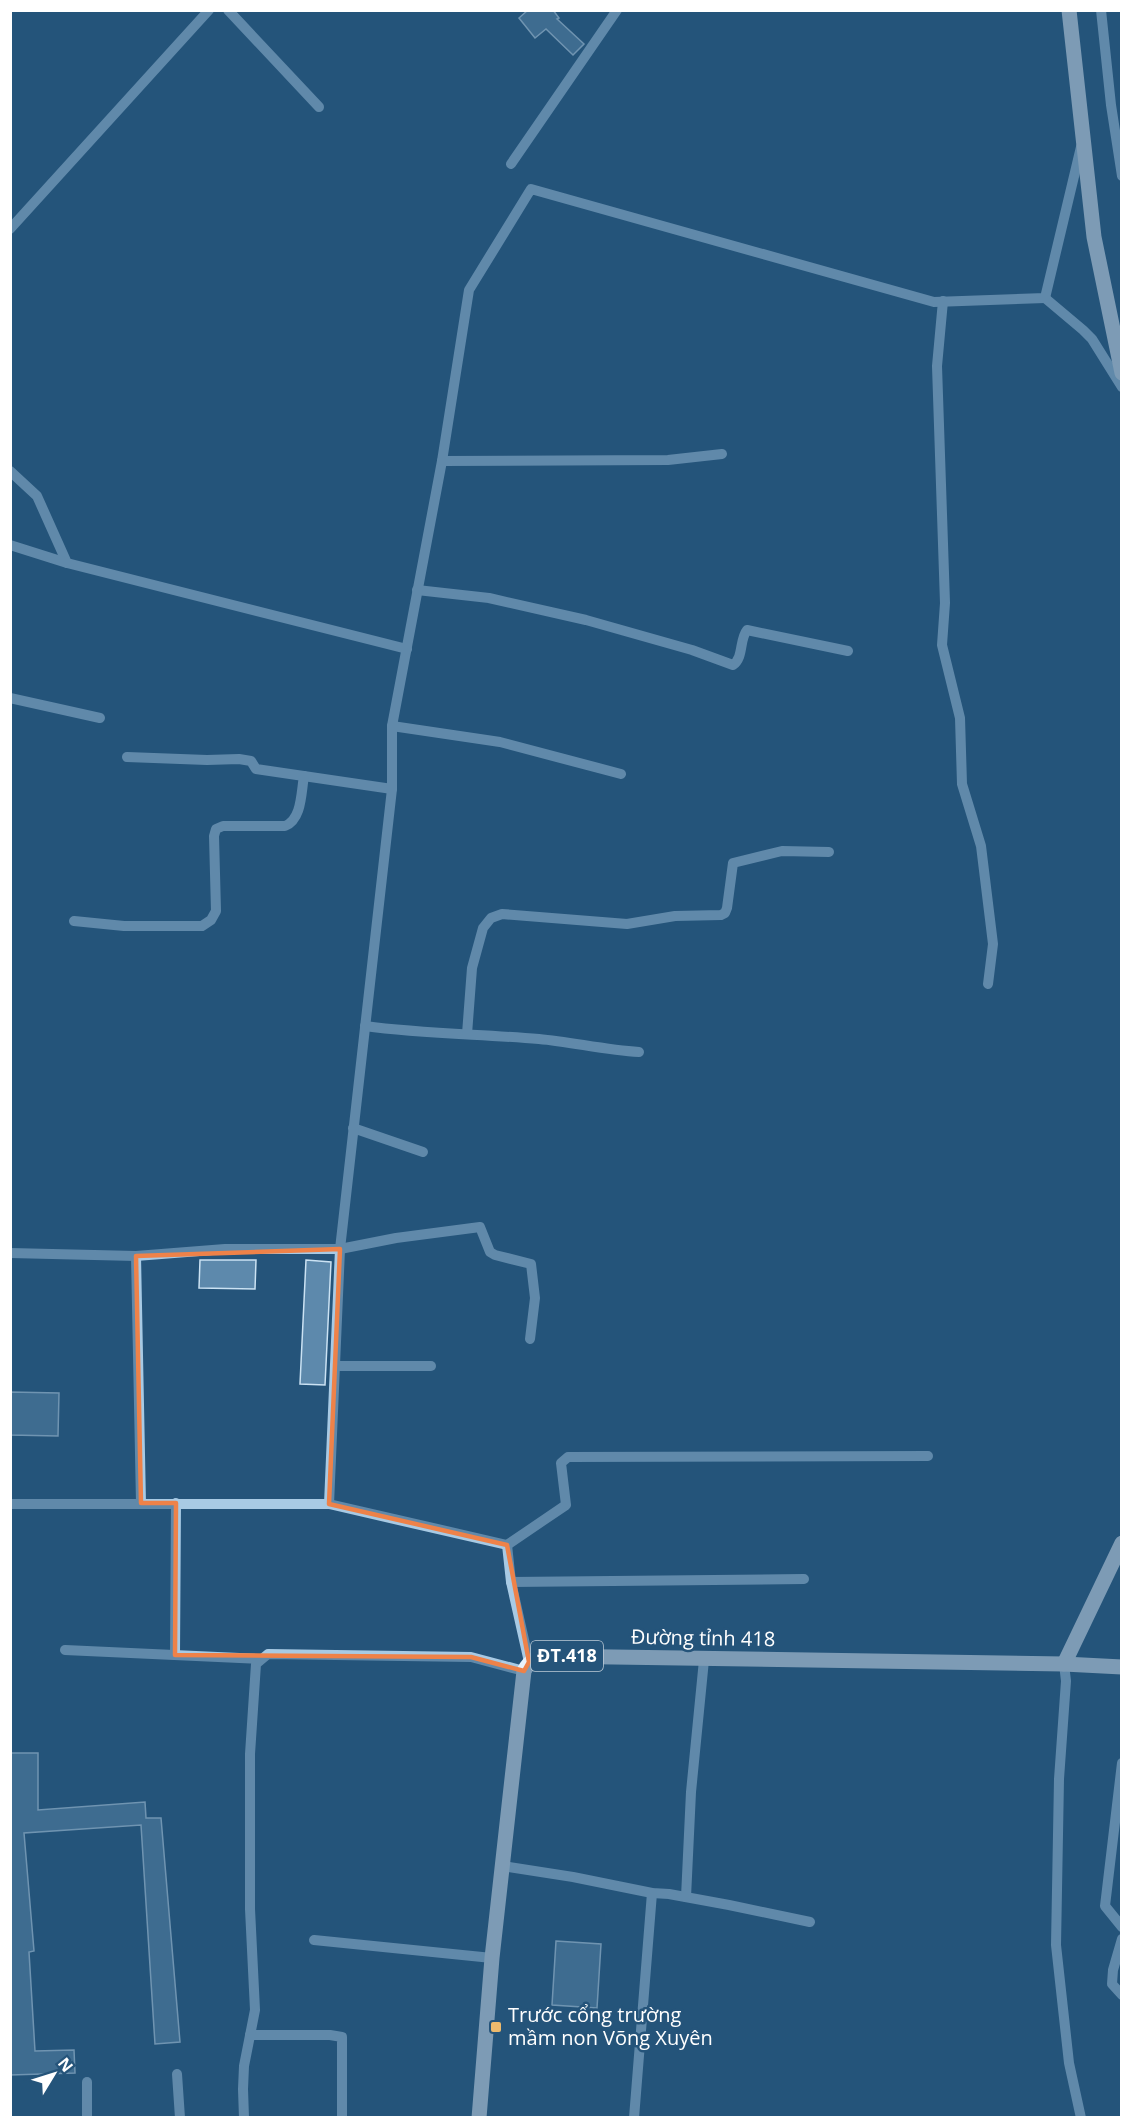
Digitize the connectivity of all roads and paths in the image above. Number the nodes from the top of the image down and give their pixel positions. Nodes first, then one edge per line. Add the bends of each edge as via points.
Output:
1 (209, 10) edge
2 (228, 10) edge
3 (617, 10) edge
4 (1070, 10) edge
5 (1101, 10) edge
6 (319, 108) dead end
7 (1083, 138) junction
8 (511, 164) dead end
9 (1121, 169) edge
10 (10, 229) edge
11 (1045, 298) junction
12 (943, 302) junction
13 (1122, 374) edge
14 (1122, 387) edge
15 (722, 454) dead end
16 (442, 461) junction
17 (10, 471) edge
18 (10, 545) edge
19 (67, 563) junction
20 (417, 590) junction
21 (407, 649) junction
22 (848, 651) dead end
23 (10, 698) edge
24 (100, 718) dead end
25 (392, 726) junction
26 (127, 757) dead end
27 (621, 774) dead end
28 (304, 776) junction
29 (392, 789) junction
30 (829, 852) dead end
31 (74, 921) dead end
32 (988, 984) dead end
33 (365, 1026) junction
34 (467, 1034) junction
35 (639, 1052) dead end
36 (353, 1128) junction
37 (423, 1152) dead end
38 (340, 1249) junction
39 (10, 1253) edge
40 (136, 1256) junction
41 (530, 1339) dead end
42 (335, 1366) junction
43 (431, 1366) dead end
44 (928, 1456) dead end
45 (141, 1503) junction
46 (176, 1503) junction
47 (10, 1504) edge
48 (329, 1504) junction
49 (1122, 1544) edge
50 (507, 1545) junction
51 (804, 1578) dead end
52 (511, 1582) junction
53 (66, 1650) dead end
54 (174, 1655) junction
55 (260, 1659) junction
56 (704, 1660) junction
57 (1064, 1664) junction
58 (526, 1666) junction
59 (1122, 1667) edge
60 (1122, 1763) edge
61 (502, 1866) junction
62 (652, 1893) junction
63 (686, 1897) junction
64 (810, 1922) dead end
65 (1122, 1928) edge
66 (1122, 1939) edge
67 (314, 1940) dead end
68 (492, 1958) junction
69 (1122, 1995) edge
70 (250, 2035) junction
71 (177, 2074) dead end
72 (87, 2082) dead end
73 (87, 2118) edge
74 (180, 2118) edge
75 (244, 2118) edge
76 (342, 2118) edge
77 (479, 2118) edge
78 (633, 2118) edge
79 (1081, 2118) edge

1 - 10 street
2 - 6 street
3 - 8 street
4 - 7 main road
5 - 9 street
7 - 11 street
7 - 13 main road via 1094,237
11 - 12 street
11 - 14 street via 1092,339
12 - 16 street via 531,189 469,290
12 - 32 street via 937,366 945,603 942,645 960,718 962,784 982,857 993,944
15 - 16 street via 668,460
16 - 20 street
17 - 19 street via 37,496
18 - 19 street
19 - 21 street
20 - 21 street
20 - 22 street via 489,598 586,620 733,665 739,660 747,630
21 - 25 street
23 - 24 street
25 - 27 street via 500,742
25 - 29 street
26 - 28 street via 239,759 250,761 256,769
28 - 29 street
28 - 31 street via 297,816 292,823 216,829 216,911 202,926 124,926
29 - 33 street
30 - 34 street via 782,851 733,863 727,909 721,915 675,916 627,924 502,914 492,918 483,928 472,968
33 - 34 street
33 - 36 street
34 - 35 street
36 - 37 street
36 - 38 street
38 - 40 street via 225,1249
38 - 41 street via 480,1227 490,1252 531,1264 536,1298
38 - 42 street
39 - 40 street
40 - 45 street
42 - 43 street
42 - 48 street
44 - 50 street via 568,1458 561,1463 566,1505
45 - 46 street
45 - 47 street
46 - 48 street
46 - 54 street
48 - 50 street
49 - 57 main road
50 - 52 street
51 - 52 street
52 - 58 street
53 - 54 street
54 - 55 street
55 - 58 street via 268,1654 471,1657
55 - 70 street via 255,1669 250,1754 250,1909 255,2010
56 - 57 main road, Đường tỉnh 418 / ĐT.418
56 - 58 main road, Đường tỉnh 418 / ĐT.418 via 547,1656
56 - 63 street
57 - 59 main road, Đường tỉnh 418 / ĐT.418
57 - 79 street via 1056,1945 1069,2063
58 - 61 main road, ĐT.418
60 - 65 street via 1105,1906
61 - 62 street
61 - 68 main road, ĐT.418
62 - 63 street
62 - 78 street
63 - 64 street
66 - 69 street via 1112,1984
67 - 68 street
68 - 77 main road, ĐT.418
70 - 75 street via 244,2066
70 - 76 street via 342,2037
71 - 74 street
72 - 73 street

